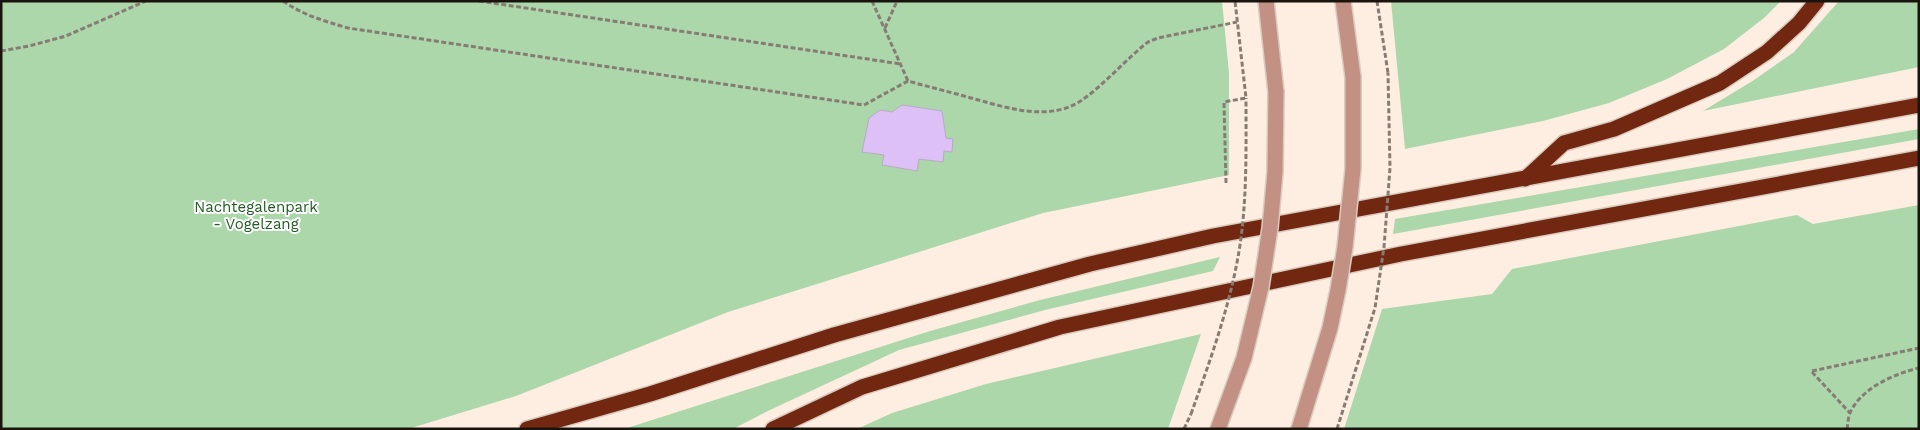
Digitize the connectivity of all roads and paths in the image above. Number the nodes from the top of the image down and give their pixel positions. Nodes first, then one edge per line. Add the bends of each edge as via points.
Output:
1 (146, 1) edge
2 (282, 1) edge
3 (479, 1) edge
4 (872, 1) edge
5 (897, 1) edge
6 (1235, 1) edge
7 (1266, 1) edge
8 (1343, 1) edge
9 (1377, 1) edge
10 (1816, 1) edge
11 (1237, 22) junction
12 (885, 29) junction
13 (1, 51) edge
14 (901, 64) junction
15 (908, 81) junction
16 (1246, 98) junction
17 (1919, 105) edge
18 (1919, 158) edge
19 (1525, 179) junction
20 (1226, 183) dead end
21 (1919, 348) edge
22 (1919, 368) edge
23 (1850, 413) junction
24 (1220, 424) edge
25 (1299, 427) edge
26 (527, 429) edge
27 (773, 429) edge
28 (1184, 429) edge
29 (1336, 429) edge
30 (1847, 429) edge

1 - 13 path via 66,36
2 - 15 path via 318,20 348,28 864,105
3 - 14 path
4 - 12 path
5 - 12 path
6 - 11 path
7 - 24 street, bridge via 1276,92 1276,172 1270,228 1261,287 1244,358
8 - 25 street, bridge via 1353,77 1353,169 1345,247 1330,328
9 - 29 path, bridge via 1388,73 1390,168 1383,256 1375,308
10 - 19 highway via 1799,23 1767,52 1720,83 1614,128 1564,143
11 - 15 path via 1148,42 1081,100 1065,108 1024,111
11 - 16 path
12 - 14 path
14 - 15 path
16 - 20 path via 1224,102
16 - 28 path, bridge via 1246,185 1241,240 1210,360
17 - 19 highway
18 - 27 highway via 1401,254 1060,327 862,387
19 - 26 highway via 1213,236 1090,264 834,335 650,394
21 - 23 path via 1812,371
22 - 23 path via 1880,384 1861,398
23 - 30 path

